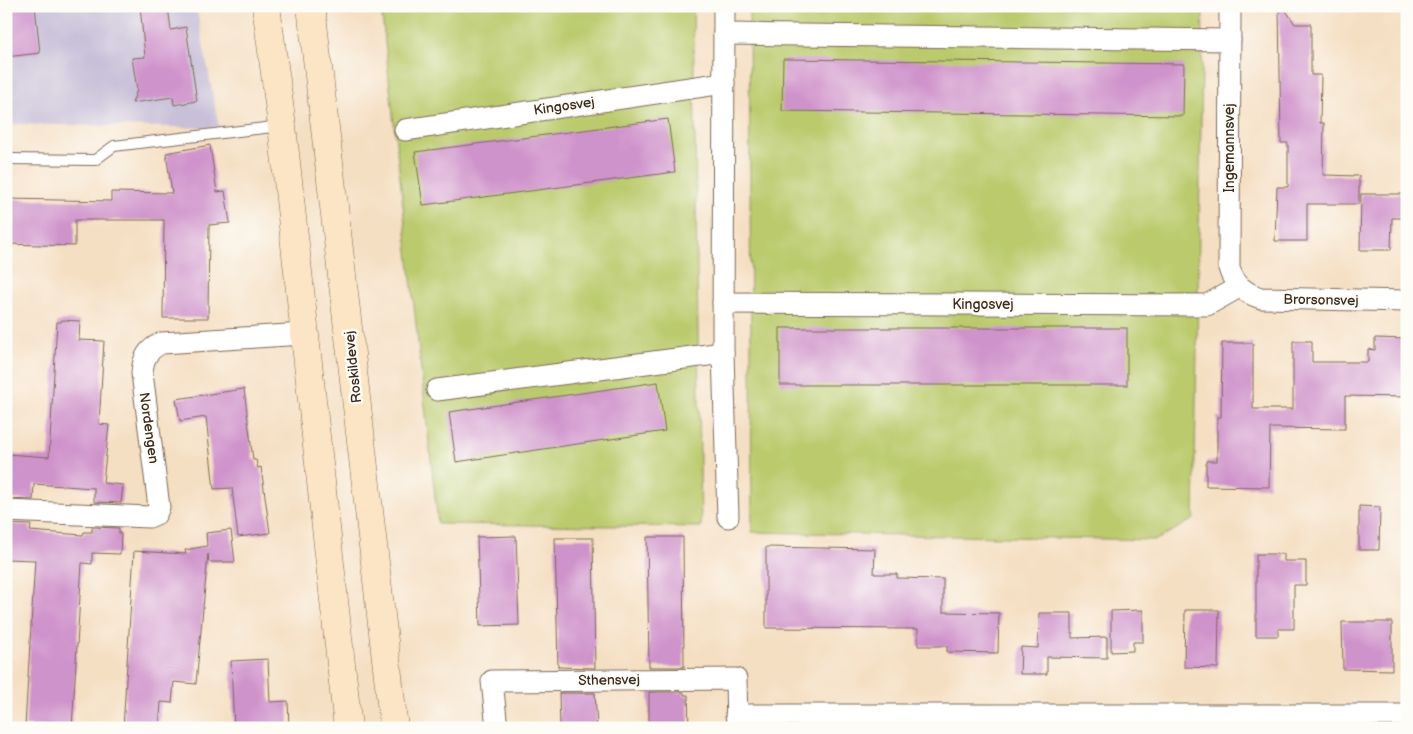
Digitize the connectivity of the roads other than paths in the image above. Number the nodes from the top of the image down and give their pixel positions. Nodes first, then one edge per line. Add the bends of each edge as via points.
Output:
1 (266, 6) edge
2 (311, 6) edge
3 (724, 6) edge
4 (1230, 6) edge
5 (724, 34) junction
6 (1230, 40) junction
7 (724, 83) junction
8 (282, 126) junction
9 (405, 130) dead end
10 (6, 159) edge
11 (1239, 287) junction
12 (1407, 301) edge
13 (723, 303) junction
14 (304, 334) junction
15 (723, 353) junction
16 (437, 390) dead end
17 (6, 511) edge
18 (728, 517) dead end
19 (1407, 715) edge
20 (736, 721) edge
21 (348, 728) edge
22 (394, 728) edge
23 (497, 728) edge

1 - 8 main road
2 - 22 main road, Roskildevej
3 - 5 street
4 - 6 street, Ingemannsvej
5 - 6 street
5 - 7 street
6 - 11 street, Ingemannsvej via 1230,268
7 - 9 street, Kingosvej
7 - 13 street
8 - 10 lane via 114,146 95,160
8 - 14 main road
11 - 12 street, Brorsonsvej via 1262,298
11 - 13 street, Kingosvej via 1207,305
13 - 15 street
14 - 17 street, Nordengen via 162,343 148,352 142,373 159,507 156,514 149,517
14 - 21 main road
15 - 16 street
15 - 18 street
19 - 20 street, Sthensvej
20 - 23 street, Sthensvej via 736,679 492,681

